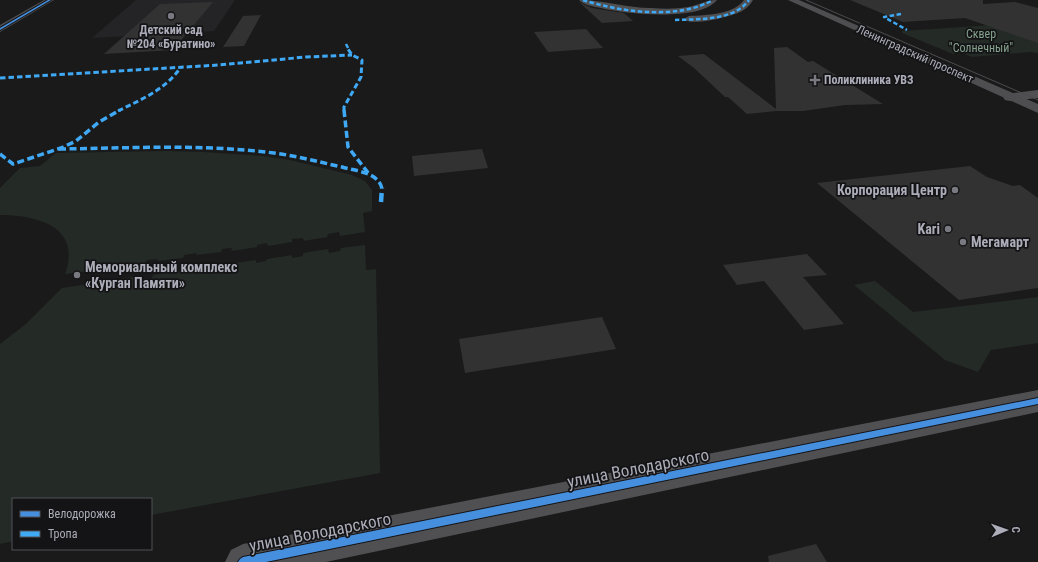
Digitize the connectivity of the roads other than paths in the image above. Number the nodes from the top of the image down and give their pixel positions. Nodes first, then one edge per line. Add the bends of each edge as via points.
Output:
1 (50, 0) edge
2 (583, 0) edge
3 (713, 0) edge
4 (749, 0) edge
5 (792, 0) edge
6 (675, 20) dead end
7 (0, 29) edge
8 (1038, 94) edge
9 (1010, 97) junction
10 (1038, 109) edge
11 (1038, 401) edge
12 (243, 562) edge

1 - 7 street
2 - 3 street via 610,7 658,11 689,9
4 - 6 street via 743,6 724,14
5 - 9 main road, Ленинградский проспект
8 - 9 street
9 - 10 main road, Ленинградский проспект
11 - 12 street, улица Володарского

